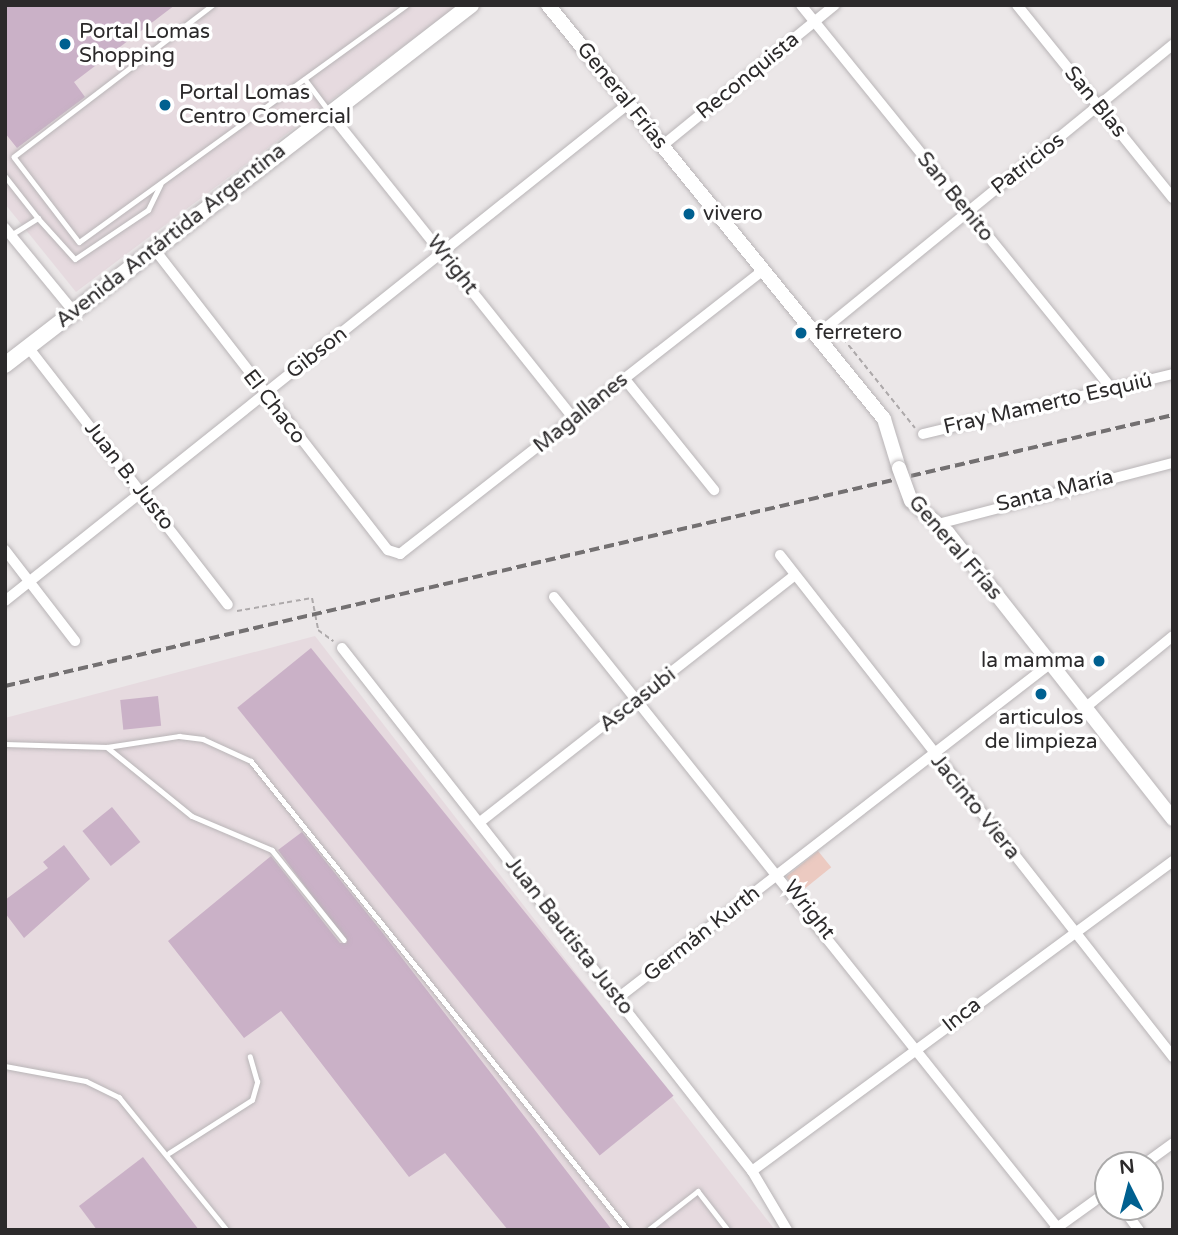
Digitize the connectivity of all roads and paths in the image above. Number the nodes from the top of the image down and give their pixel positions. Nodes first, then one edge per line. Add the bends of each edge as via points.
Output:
1 (213, 5) edge
2 (406, 5) edge
3 (471, 5) edge
4 (548, 5) edge
5 (801, 5) edge
6 (835, 5) edge
7 (1017, 5) edge
8 (815, 22) junction
9 (1173, 45) edge
10 (305, 79) junction
11 (628, 104) junction
12 (1100, 107) junction
13 (330, 111) junction
14 (662, 146) junction
15 (5, 176) edge
16 (161, 184) junction
17 (1173, 198) edge
18 (967, 212) junction
19 (38, 218) junction
20 (8, 231) edge
21 (155, 250) junction
22 (442, 254) junction
23 (762, 270) junction
24 (74, 312) junction
25 (831, 323) junction
26 (817, 335) junction
27 (29, 347) junction
28 (5, 365) edge
29 (1173, 374) edge
30 (624, 378) junction
31 (1111, 388) junction
32 (263, 395) junction
33 (573, 419) junction
34 (923, 434) joint
35 (1173, 463) edge
36 (714, 490) dead end
37 (141, 492) junction
38 (938, 524) junction
39 (5, 550) edge
40 (400, 554) joint
41 (779, 555) dead end
42 (794, 576) junction
43 (30, 582) junction
44 (554, 597) dead end
45 (5, 601) edge
46 (228, 605) joint
47 (1173, 636) edge
48 (75, 641) dead end
49 (342, 648) joint
50 (1051, 663) junction
51 (639, 699) junction
52 (1086, 707) junction
53 (5, 744) edge
54 (107, 747) junction
55 (934, 755) junction
56 (1173, 819) edge
57 (480, 822) junction
58 (1173, 861) edge
59 (781, 874) junction
60 (1074, 929) junction
61 (344, 940) dead end
62 (618, 999) junction
63 (919, 1049) junction
64 (250, 1057) dead end
65 (1173, 1057) edge
66 (5, 1066) edge
67 (169, 1153) junction
68 (752, 1171) junction
69 (1094, 1201) edge
70 (1056, 1228) edge
71 (227, 1230) edge
72 (628, 1230) edge
73 (648, 1230) edge
74 (728, 1230) edge
75 (787, 1230) edge

1 - 16 lane via 14,156 79,242
2 - 10 lane
3 - 13 main road, Avenida Antártida Argentina
4 - 11 main road, General Frías
5 - 8 street, San Benito
6 - 8 street, Reconquista
7 - 12 street, San Blas
8 - 14 street, Reconquista
8 - 18 street, San Benito
9 - 12 street, Patricios
10 - 13 lane
10 - 16 lane
11 - 14 main road, General Frías
11 - 22 street, Gibson
12 - 17 street, San Blas
12 - 18 street, Patricios
13 - 21 main road, Avenida Antártida Argentina
13 - 22 street, Wright
14 - 23 main road, General Frías
15 - 19 lane
16 - 19 lane via 148,210 75,260
18 - 25 street, Patricios
18 - 31 street, San Benito
19 - 20 lane
20 - 24 street
21 - 24 main road, Avenida Antártida Argentina
21 - 32 street, El Chaco
22 - 32 street, Gibson
22 - 33 street, Wright
23 - 26 main road, General Frías
23 - 30 street, Magallanes
24 - 27 main road, Avenida Antártida Argentina
25 - 26 street, Patricios
25 - 34 path via 903,418
26 - 38 main road, General Frías, bridge via 884,419 911,501
27 - 28 main road, Avenida Antártida Argentina
27 - 37 street, Juan B. Justo
29 - 31 street, Fray Mamerto Esquiú
30 - 33 street, Magallanes
30 - 36 street
31 - 34 street, Fray Mamerto Esquiú
32 - 37 street, Gibson
32 - 40 street, El Chaco via 388,550
33 - 40 street, Magallanes
35 - 38 street, Santa María
37 - 43 street, Gibson
37 - 46 street, Juan B. Justo
38 - 50 main road, General Frías
39 - 43 street
41 - 42 street, Jacinto Viera
42 - 51 street, Ascasubi
42 - 55 street, Jacinto Viera
43 - 45 street, Gibson
43 - 48 street
44 - 51 street, Wright
46 - 49 path via 239,612 312,598 318,630
47 - 52 street
49 - 57 street, Juan Bautista Justo
50 - 52 main road, General Frías
50 - 55 street, Germán Kurth
51 - 57 street, Ascasubi
51 - 59 street, Wright
52 - 56 main road, General Frías
53 - 54 lane
54 - 61 lane via 192,816 272,849
54 - 72 lane via 179,736 204,739 251,761
55 - 59 street, Germán Kurth
55 - 60 street, Jacinto Viera
57 - 62 street, Juan Bautista Justo
58 - 60 street, Inca
59 - 62 street, Germán Kurth
59 - 63 street, Wright
60 - 63 street, Inca
60 - 65 street, Jacinto Viera
62 - 68 street, Juan Bautista Justo
63 - 68 street, Inca
63 - 70 street, Wright
64 - 67 lane via 257,1082 252,1100
66 - 67 lane via 104,1088 132,1109
67 - 71 lane
68 - 75 street, Juan Bautista Justo
69 - 70 street
73 - 74 lane via 698,1191

